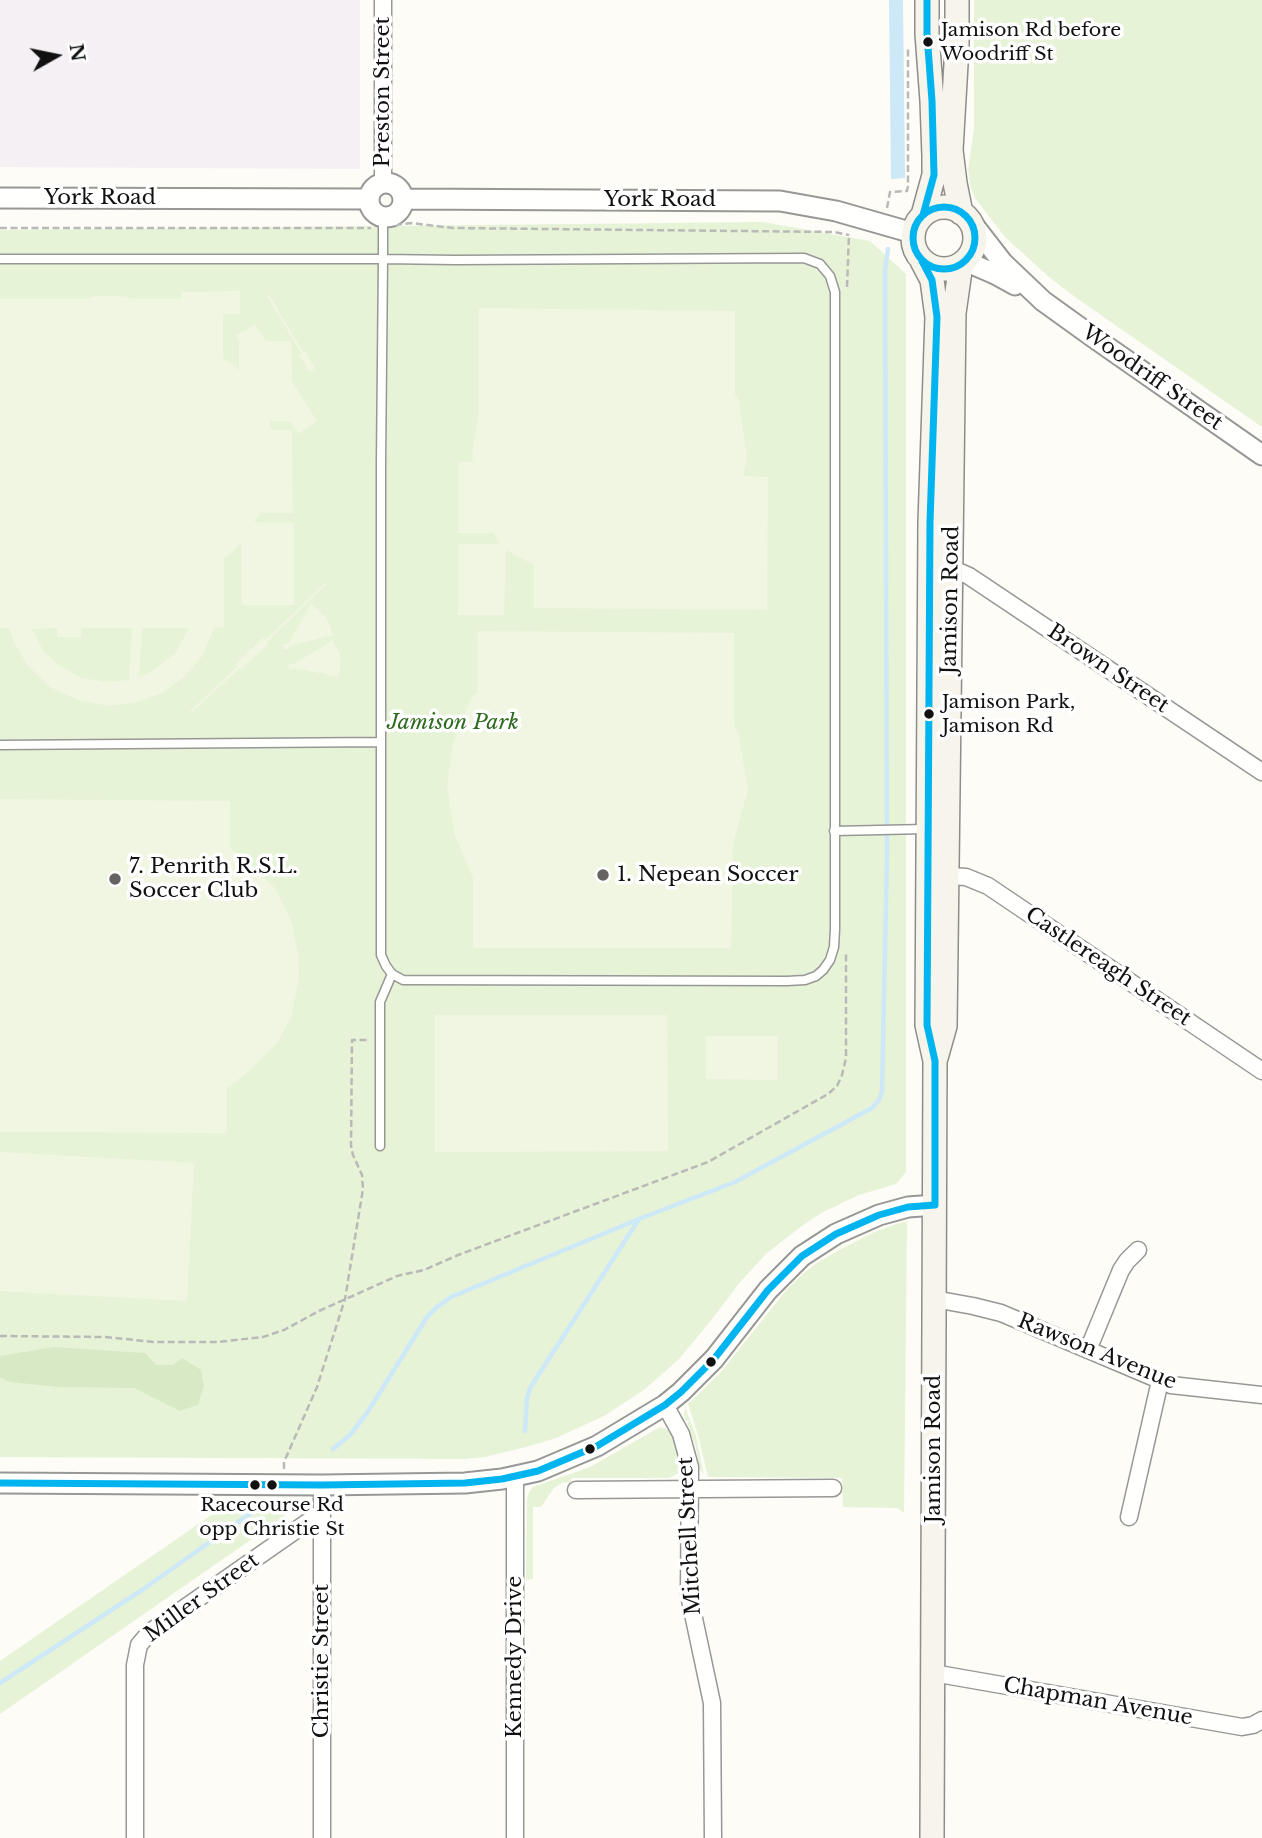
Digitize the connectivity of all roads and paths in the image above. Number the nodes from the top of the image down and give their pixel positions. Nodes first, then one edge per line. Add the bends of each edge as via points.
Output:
1 (383, 0) edge
2 (927, 0) edge
3 (957, 0) edge
4 (907, 40) dead end
5 (383, 183) junction
6 (890, 192) dead end
7 (0, 198) edge
8 (369, 199) junction
9 (404, 199) junction
10 (967, 218) junction
11 (384, 223) junction
12 (918, 224) junction
13 (0, 228) edge
14 (849, 234) dead end
15 (0, 259) edge
16 (383, 259) junction
17 (922, 261) junction
18 (963, 263) junction
19 (1044, 301) junction
20 (1262, 455) edge
21 (951, 568) junction
22 (381, 742) junction
23 (0, 745) edge
24 (1262, 772) edge
25 (928, 829) junction
26 (834, 831) junction
27 (948, 876) junction
28 (846, 952) dead end
29 (392, 974) junction
30 (380, 1040) junction
31 (935, 1061) junction
32 (1262, 1071) edge
33 (380, 1146) dead end
34 (935, 1205) junction
35 (1138, 1250) dead end
36 (345, 1299) junction
37 (934, 1299) junction
38 (0, 1336) edge
39 (1088, 1350) junction
40 (1160, 1381) junction
41 (1262, 1395) edge
42 (665, 1405) junction
43 (515, 1476) junction
44 (0, 1483) edge
45 (283, 1484) junction
46 (322, 1485) junction
47 (832, 1488) dead end
48 (689, 1489) junction
49 (576, 1490) dead end
50 (322, 1512) junction
51 (1129, 1517) dead end
52 (933, 1674) junction
53 (1262, 1720) edge
54 (135, 1838) edge
55 (321, 1838) edge
56 (514, 1838) edge
57 (713, 1838) edge
58 (932, 1838) edge

1 - 5 street, Preston Street
2 - 12 main road via 934,175
3 - 10 main road via 951,150 955,183
4 - 6 path via 908,186 907,191
5 - 8 street via 373,189
5 - 9 street via 394,185
7 - 8 street, York Road
8 - 11 street
9 - 11 street via 398,214
9 - 12 street, York Road via 780,201
10 - 12 main road via 956,209 935,208
10 - 18 main road via 975,245
10 - 19 street, Woodriff Street via 1003,263
11 - 13 path
11 - 14 path
11 - 16 lane
12 - 17 main road via 913,243
15 - 16 lane
16 - 22 lane
16 - 26 lane via 804,258 820,264 830,276 835,292
17 - 18 main road via 941,269
17 - 25 main road, Jamison Road via 932,280 937,317
18 - 19 street, Woodriff Street via 995,274
18 - 21 main road, Jamison Road via 954,313
19 - 20 street, Woodriff Street
21 - 24 street, Brown Street
21 - 27 main road, Jamison Road
22 - 23 lane
22 - 29 lane via 381,954
25 - 26 lane
25 - 31 main road, Jamison Road via 927,1025
26 - 29 lane via 834,947 823,970 805,980 403,980
27 - 31 main road, Jamison Road via 945,1027
27 - 32 street, Castlereagh Street via 988,886
28 - 36 path via 846,1058 837,1086 828,1094 708,1162
29 - 30 lane via 380,1002
30 - 33 lane
30 - 36 path via 352,1040 351,1146 363,1189
31 - 34 main road, Jamison Road
34 - 37 main road, Jamison Road
34 - 42 street via 880,1215 836,1234 802,1256 768,1290 714,1359
35 - 39 street via 1121,1270
36 - 38 path via 284,1329 238,1341
36 - 45 path via 317,1387 284,1462
37 - 39 street, Rawson Avenue via 1001,1313
37 - 52 main road, Jamison Road
39 - 40 street, Rawson Avenue
40 - 41 street, Rawson Avenue
40 - 51 street
42 - 43 street via 597,1446 558,1464
42 - 48 street, Mitchell Street via 685,1445
43 - 46 street via 478,1483
43 - 56 street, Kennedy Drive
44 - 45 street
45 - 46 street
46 - 50 street, Christie Street
47 - 48 street
48 - 49 street
48 - 57 street, Mitchell Street via 690,1601 712,1707
50 - 54 street, Miller Street via 150,1632 139,1645 135,1665
50 - 55 street, Christie Street
52 - 53 street, Chapman Avenue via 1242,1727
52 - 58 main road, Jamison Road

